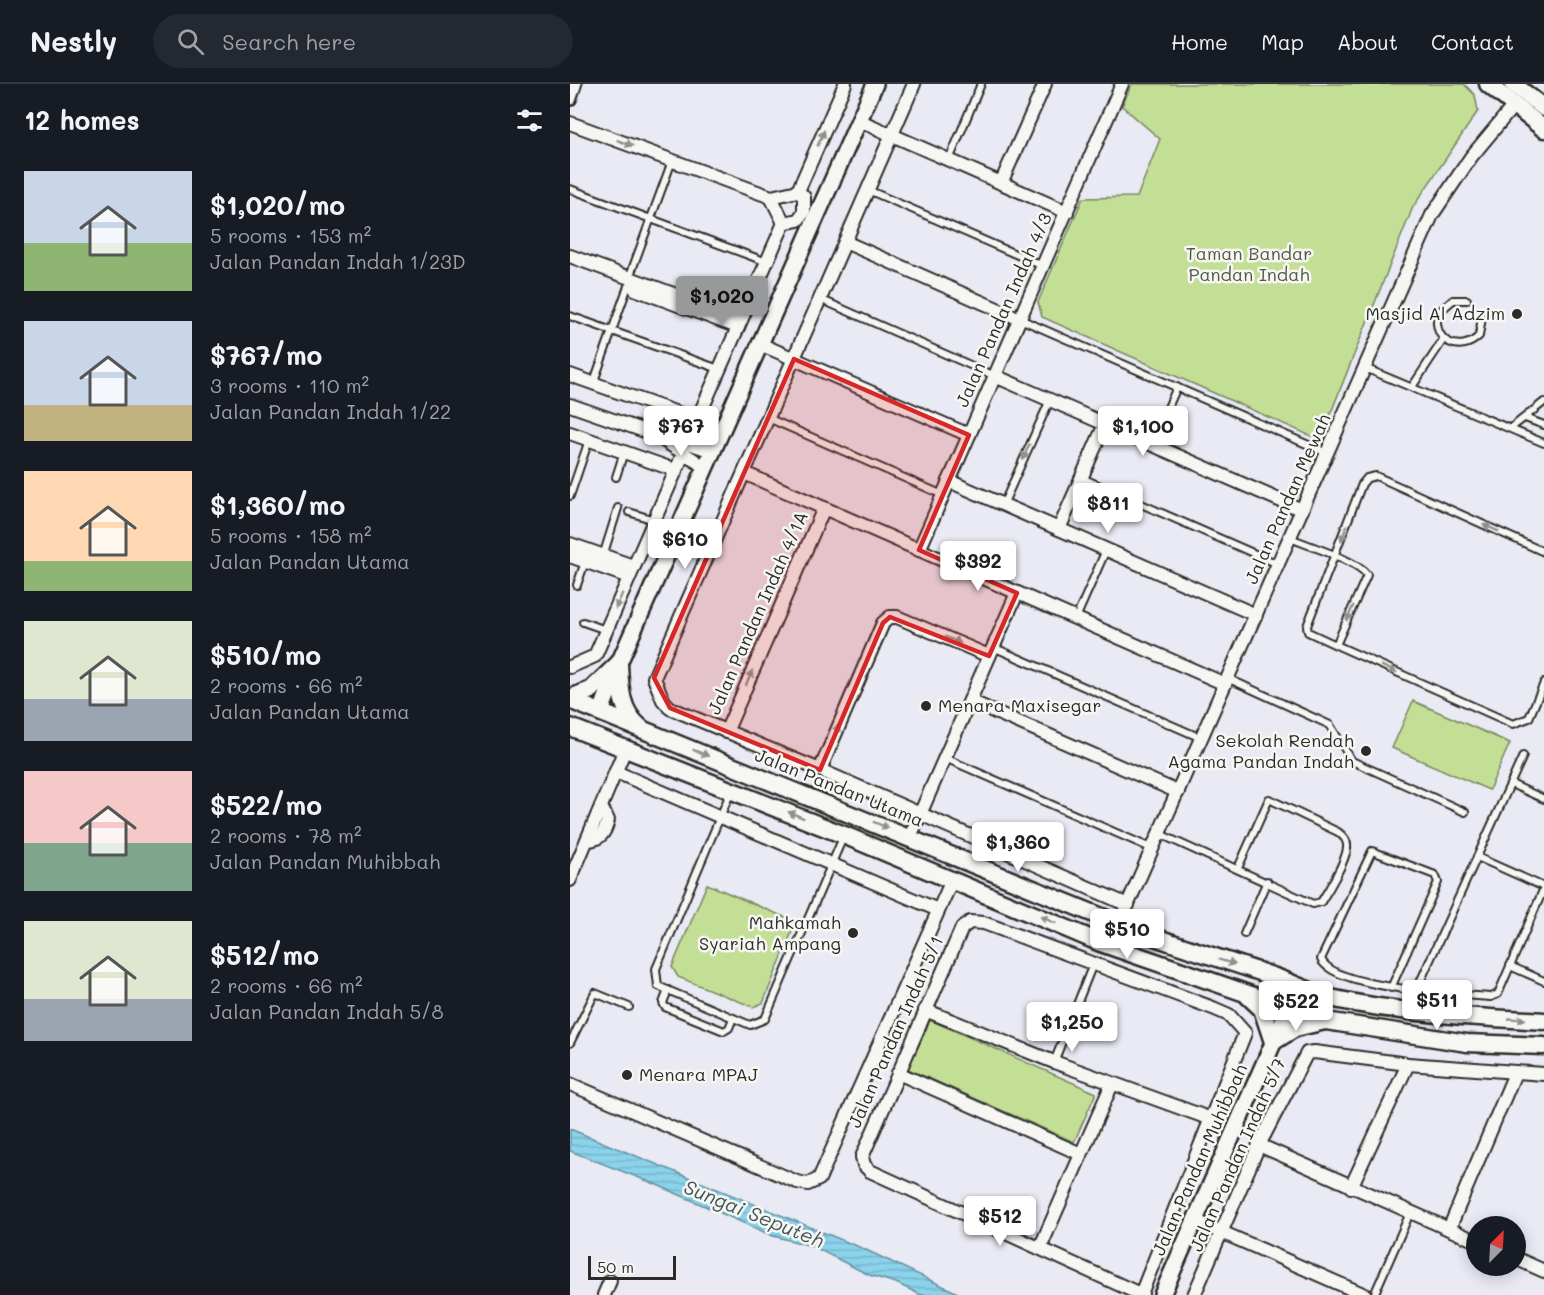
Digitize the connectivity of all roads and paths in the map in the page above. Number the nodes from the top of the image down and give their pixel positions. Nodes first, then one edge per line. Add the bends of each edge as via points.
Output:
1 (575, 84) edge
2 (845, 84) edge
3 (875, 84) edge
4 (914, 84) edge
5 (981, 84) edge
6 (1045, 84) edge
7 (1122, 84) edge
8 (1488, 84) edge
9 (1513, 84) edge
10 (570, 99) edge
11 (1515, 104) junction
12 (1544, 108) edge
13 (858, 120) junction
14 (570, 123) edge
15 (1544, 129) edge
16 (891, 135) junction
17 (672, 160) junction
18 (948, 160) junction
19 (1002, 183) junction
20 (570, 189) edge
21 (868, 189) junction
22 (798, 191) junction
23 (771, 197) junction
24 (1066, 212) junction
25 (810, 214) junction
26 (650, 219) junction
27 (784, 223) junction
28 (845, 242) junction
29 (570, 256) edge
30 (767, 262) junction
31 (570, 264) edge
32 (1043, 266) junction
33 (628, 282) junction
34 (820, 299) junction
35 (1467, 300) dead end
36 (570, 316) edge
37 (1482, 317) dead end
38 (1020, 319) junction
39 (740, 323) junction
40 (612, 332) junction
41 (1443, 340) junction
42 (760, 344) junction
43 (794, 359) junction
44 (1365, 368) junction
45 (719, 369) junction
46 (570, 375) edge
47 (995, 376) junction
48 (594, 384) junction
49 (1177, 387) junction
50 (1412, 387) junction
51 (1050, 400) junction
52 (1544, 402) edge
53 (570, 405) edge
54 (768, 418) junction
55 (1525, 418) junction
56 (697, 420) junction
57 (1105, 424) junction
58 (1544, 425) edge
59 (1511, 428) junction
60 (570, 433) edge
61 (969, 435) junction
62 (590, 440) junction
63 (1544, 443) edge
64 (1152, 444) junction
65 (685, 448) junction
66 (712, 451) junction
67 (624, 452) junction
68 (1328, 453) junction
69 (705, 467) junction
70 (675, 470) junction
71 (744, 473) junction
72 (616, 477) dead end
73 (1082, 478) junction
74 (949, 481) junction
75 (571, 491) edge
76 (943, 495) junction
77 (1003, 505) junction
78 (618, 508) dead end
79 (824, 508) junction
80 (1302, 510) junction
81 (629, 512) dead end
82 (654, 520) junction
83 (1059, 529) junction
84 (1290, 538) junction
85 (570, 544) edge
86 (919, 550) junction
87 (1106, 550) junction
88 (1544, 552) edge
89 (570, 556) edge
90 (603, 556) junction
91 (1335, 557) junction
92 (586, 561) junction
93 (1278, 564) junction
94 (631, 572) junction
95 (577, 585) dead end
96 (1017, 593) junction
97 (1256, 615) junction
98 (1076, 618) junction
99 (583, 622) dead end
100 (606, 630) junction
101 (1336, 645) junction
102 (991, 652) junction
103 (619, 663) junction
104 (570, 667) edge
105 (1226, 681) junction
106 (1544, 683) edge
107 (570, 699) edge
108 (970, 701) junction
109 (601, 712) junction
110 (570, 726) edge
111 (646, 731) junction
112 (726, 732) junction
113 (1202, 738) junction
114 (632, 749) junction
115 (1524, 756) dead end
116 (945, 758) junction
117 (820, 770) junction
118 (616, 772) junction
119 (1511, 784) junction
120 (732, 789) junction
121 (1178, 792) junction
122 (1544, 799) edge
123 (1465, 812) dead end
124 (920, 814) junction
125 (720, 816) junction
126 (1160, 834) junction
127 (844, 835) junction
128 (910, 837) junction
129 (1153, 849) junction
130 (1478, 857) junction
131 (832, 864) junction
132 (1238, 868) junction
133 (570, 880) edge
134 (952, 880) junction
135 (1267, 881) junction
136 (1544, 887) edge
137 (1128, 905) junction
138 (938, 910) junction
139 (1119, 924) junction
140 (1244, 934) dead end
141 (1093, 964) junction
142 (1510, 966) junction
143 (1278, 978) junction
144 (1544, 981) edge
145 (1391, 988) junction
146 (668, 990) junction
147 (1241, 990) junction
148 (1416, 991) junction
149 (1334, 998) junction
150 (1289, 1007) junction
151 (629, 1008) dead end
152 (925, 1010) junction
153 (733, 1018) junction
154 (1326, 1021) junction
155 (1544, 1021) edge
156 (1273, 1042) junction
157 (570, 1043) edge
158 (1544, 1046) edge
159 (1054, 1062) junction
160 (1408, 1064) junction
161 (898, 1073) junction
162 (1515, 1073) junction
163 (1544, 1074) edge
164 (570, 1084) edge
165 (1112, 1084) junction
166 (1211, 1119) junction
167 (1259, 1145) junction
168 (1082, 1154) junction
169 (1351, 1187) junction
170 (1411, 1212) junction
171 (1194, 1220) junction
172 (1449, 1229) junction
173 (1222, 1232) junction
174 (1466, 1237) edge
175 (1040, 1248) junction
176 (1526, 1263) edge
177 (1544, 1270) edge
178 (610, 1281) dead end
179 (604, 1295) edge
180 (1141, 1295) edge
181 (1162, 1295) edge
182 (1194, 1295) edge
183 (1365, 1295) edge
184 (1374, 1295) edge

1 - 10 street
22 -> 2 street
3 - 13 street
4 - 16 street
5 - 18 lane
6 - 19 street
7 - 24 street, Jalan Pandan Indah 4/3
8 - 11 main road
9 - 12 main road
11 - 15 main road
11 - 44 street, Jalan Pandan Mewah via 1466,164 1432,215
13 - 16 street
13 - 25 street
14 -> 17 street
16 - 18 street
16 - 21 street
17 - 23 street
17 - 26 lane
18 - 19 street
19 - 24 street
20 - 26 lane
21 - 28 street
21 - 32 lane
22 - 23 street
22 - 25 street
23 - 27 street
24 - 32 street, Jalan Pandan Indah 4/3
25 - 27 street
25 - 42 street
26 - 30 lane
26 - 33 lane
27 - 30 street
28 - 34 street
28 - 38 street
29 - 33 street
30 - 39 street
31 - 33 street
32 - 38 street, Jalan Pandan Indah 4/3
33 - 39 street
33 - 40 lane
34 - 43 street
34 - 47 lane
35 - 41 lane via 1453,300 1441,307 1436,327
36 - 40 lane
37 - 41 lane via 1479,336 1468,344 1455,346
38 - 47 street, Jalan Pandan Indah 4/3
38 - 49 lane
39 - 45 street
40 - 45 lane
40 - 48 lane
41 - 50 lane
42 - 43 street
42 - 66 street
43 - 54 street
43 - 61 street
44 - 50 lane
44 - 68 street, Jalan Pandan Mewah
45 - 56 street
46 - 48 street
47 - 51 street
47 - 61 street, Jalan Pandan Indah 4/3
48 - 56 street
49 - 64 lane
49 - 68 lane
50 - 59 lane
51 - 57 street
51 -> 77 lane
52 - 55 lane
53 - 65 street
54 - 71 street
54 - 76 lane
55 - 58 lane
55 - 59 lane
56 - 65 street
57 - 64 street
57 - 73 street
59 - 63 lane
60 - 62 street
61 - 74 street, Jalan Pandan Indah 4/3
62 - 67 street
62 - 75 lane
64 - 80 street
65 - 66 street
65 - 69 street
65 - 70 street
66 - 69 street
67 - 70 street
67 - 72 lane
68 - 80 street, Jalan Pandan Mewah
69 - 103 street
70 - 82 street
71 - 79 street
71 - 112 street via 654,678 670,708
73 - 83 street
73 - 93 lane
74 - 76 street, Jalan Pandan Indah 4/3
74 - 77 street
76 - 86 street, Jalan Pandan Indah 4/3
77 - 83 street
78 - 90 lane
79 - 86 street
112 -> 79 street, Jalan Pandan Indah 4/1A
80 - 84 street, Jalan Pandan Mewah
81 - 82 lane
82 - 94 street
83 - 87 street
84 - 91 lane
84 - 93 street, Jalan Pandan Mewah
85 - 90 street
86 - 96 street
87 - 97 street
87 - 98 lane
88 -> 91 lane via 1376,476 1362,484
89 - 92 street
90 - 94 street
91 - 101 lane via 1306,626 1308,632
91 -> 101 lane via 1362,568 1367,575
92 - 94 street
92 - 95 lane
93 - 97 street, Jalan Pandan Mewah
94 -> 100 street
96 - 98 street
96 - 102 street
97 - 105 street, Jalan Pandan Mewah
98 - 105 street
99 - 100 lane
100 - 104 street via 594,656
101 -> 106 lane via 1513,724 1529,718
102 - 108 street
102 - 113 lane
117 -> 102 street via 883,623 890,617
103 - 107 main road via 591,690
103 - 109 street
103 - 111 main road via 625,708
105 - 113 street, Jalan Pandan Mewah
105 - 123 lane via 1330,724 1352,761
107 - 109 main road, Jalan Pandan Utama
108 - 116 street
108 - 121 street
109 - 110 main road via 594,724
109 - 111 main road, Jalan Pandan Utama
109 - 114 main road via 609,733
110 - 114 main road
111 -> 128 main road, Jalan Pandan Utama
112 - 117 street
113 - 121 street, Jalan Pandan Mewah
114 - 118 street
114 - 120 main road
115 - 119 lane
116 - 124 street
116 - 129 lane
117 - 124 street
118 - 125 street
118 - 133 street
119 - 122 lane
119 - 130 lane
120 - 125 lane
127 -> 120 main road
121 - 126 street, Jalan Pandan Mewah
124 - 128 street
124 - 137 street
125 - 131 street
125 - 146 lane via 656,969 658,986
126 - 129 street, Jalan Pandan Mewah
126 - 132 lane
127 - 131 lane
127 - 134 main road
128 - 134 main road via 924,862
128 - 139 main road, Jalan Pandan Utama
129 - 137 street, Jalan Pandan Mewah
130 - 136 lane
130 - 148 lane
131 - 138 street
131 - 153 lane via 765,1018 750,1025
132 - 135 lane
132 - 135 lane via 1269,799 1345,838 1347,849 1321,902 1313,904
134 - 138 street
147 -> 134 main road via 1101,943
135 - 140 lane
136 - 142 lane
137 - 139 street, Jalan Pandan Mewah
138 - 164 street via 819,1179 808,1184 797,1182
139 -> 143 main road, Jalan Pandan Utama
141 - 152 street, Jalan Pandan Indah 5/1 via 984,922 970,922 962,928
141 - 159 lane
141 - 166 street via 1229,1015 1245,1033
142 - 144 lane
142 - 148 lane via 1498,994 1491,997
143 - 149 main road, Jalan Pandan Utama
143 - 150 main road
145 - 145 lane via 1329,970 1321,959 1372,851 1435,875 1438,882
145 - 148 lane
146 - 153 lane
146 - 153 lane via 665,1007 724,1031
147 - 150 main road
147 - 156 main road via 1262,1009
149 - 150 main road
149 -> 155 main road, Jalan Pandan Utama via 1430,1013
150 - 154 main road
150 - 156 street, Jalan Pandan Muhibbah
151 - 157 lane via 595,993
152 - 159 street
152 - 161 street, Jalan Pandan Indah 5/1
154 - 156 main road via 1295,1028
154 - 158 main road via 1467,1043
156 - 171 street, Jalan Pandan Muhibbah
159 - 165 street
160 - 162 street, Jalan Pandan Indah 5/7
160 - 167 street, Jalan Pandan Indah 5/7 via 1306,1053
160 - 169 street
161 - 168 street
161 - 175 street, Jalan Pandan Indah 5/1 via 861,1157 864,1165
162 - 163 street, Jalan Pandan Indah 5/7
162 - 172 street
165 - 166 street
165 - 168 street
166 - 180 street
167 - 169 street
167 - 173 street, Jalan Pandan Indah 5/7
168 - 175 street
169 - 170 street
170 - 172 street
170 - 184 lane
171 - 173 street
171 - 181 street, Jalan Pandan Muhibbah
172 - 174 street
173 - 182 street, Jalan Pandan Indah 5/7
173 - 183 street
175 - 180 street
176 - 177 street
178 - 179 street

